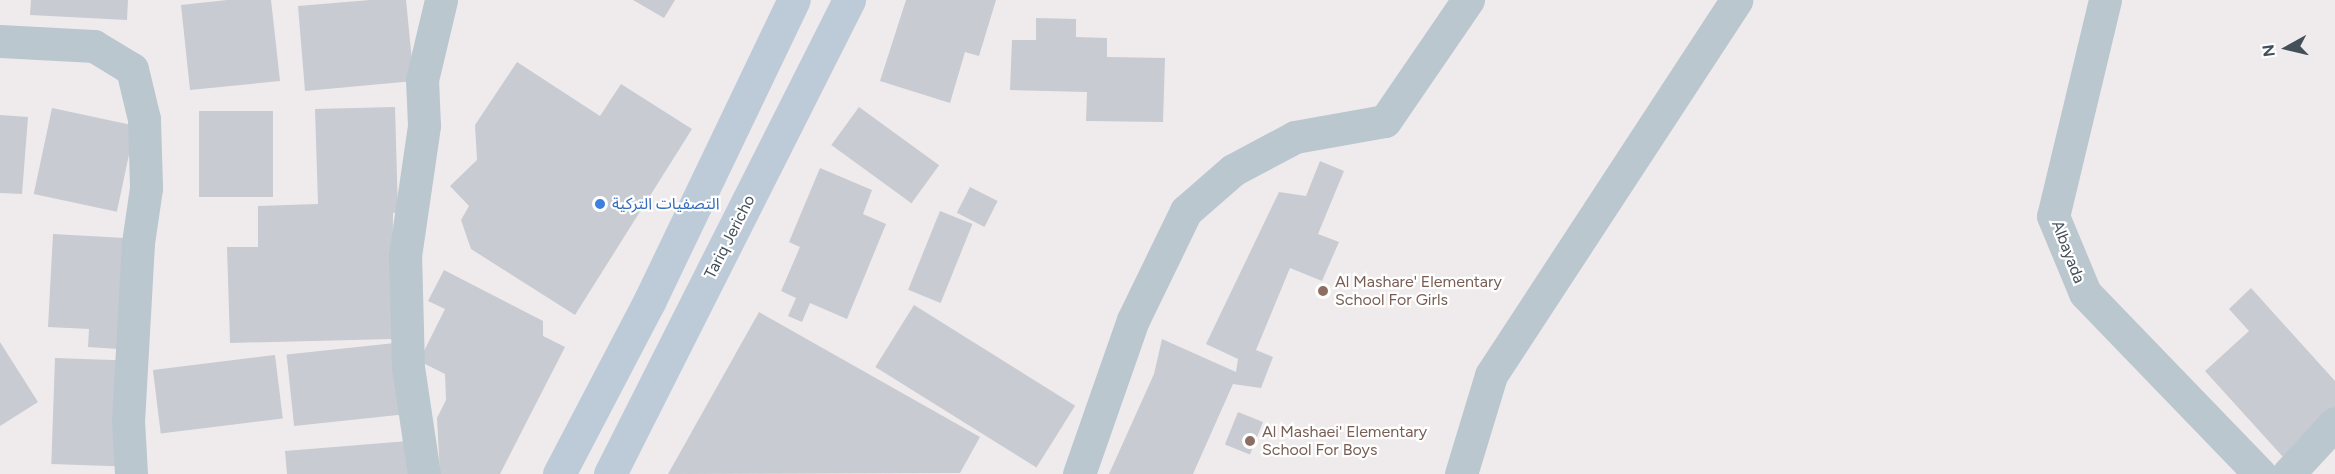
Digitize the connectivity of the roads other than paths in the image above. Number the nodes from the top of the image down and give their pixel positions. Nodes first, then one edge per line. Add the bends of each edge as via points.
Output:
1 (441, 0) edge
2 (794, 0) edge
3 (849, 0) edge
4 (1468, 0) edge
5 (1736, 0) edge
6 (2105, 0) edge
7 (0, 41) edge
8 (2335, 423) edge
9 (131, 474) edge
10 (424, 474) edge
11 (559, 474) edge
12 (610, 474) edge
13 (1079, 474) edge
14 (1461, 474) edge
15 (2260, 474) edge
16 (2288, 474) edge

1 - 10 street via 422,80 424,126 405,256 408,367
2 - 11 main road via 649,302
3 - 12 main road, Tariq Jericho
4 - 13 street via 1385,121 1295,137 1233,170 1186,211 1133,320
5 - 14 street via 1491,375
6 - 15 street, Albayada via 2053,216 2085,293
7 - 9 street via 94,46 132,69 144,119 146,188 138,243 128,420
8 - 16 street

